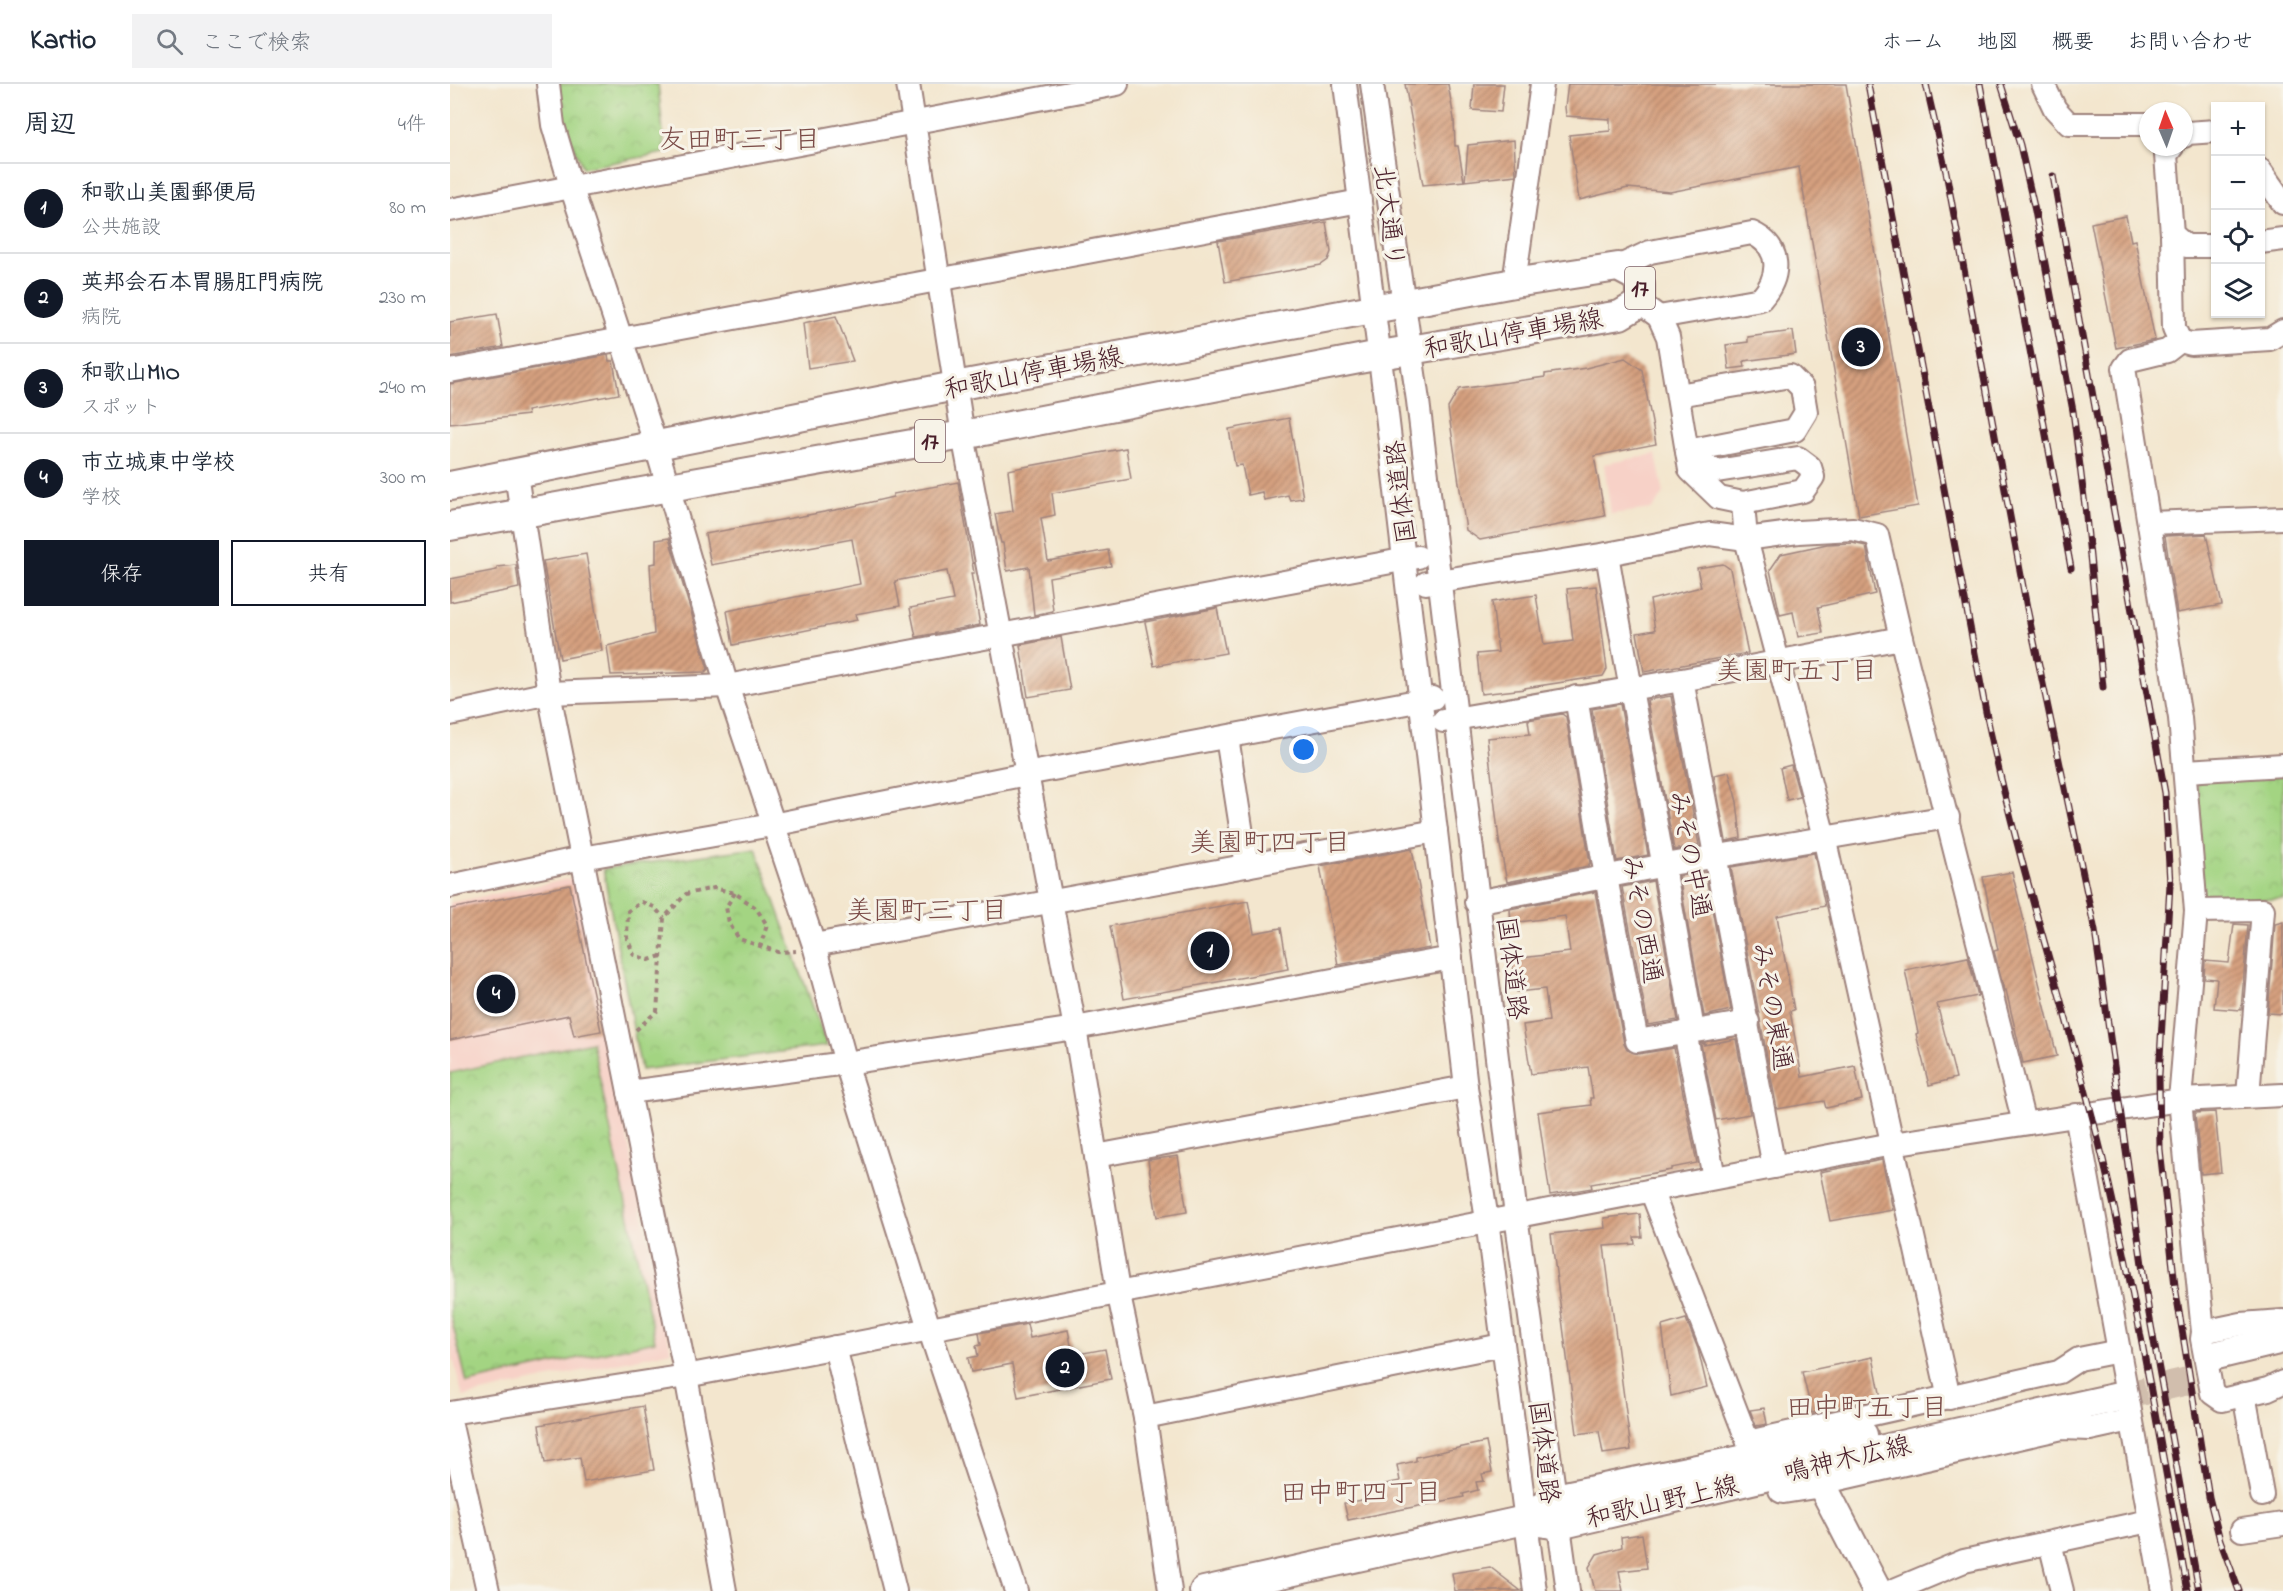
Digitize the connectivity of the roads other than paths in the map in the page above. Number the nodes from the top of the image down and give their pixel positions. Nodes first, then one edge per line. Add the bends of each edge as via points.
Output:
1 (548, 84) edge
2 (908, 84) edge
3 (1116, 84) edge
4 (1345, 84) edge
5 (1372, 84) edge
6 (1542, 84) edge
7 (2043, 84) edge
8 (915, 123) junction
9 (2139, 124) edge
10 (2211, 132) edge
11 (2193, 135) edge
12 (2166, 156) edge
13 (2265, 177) edge
14 (571, 186) junction
15 (1360, 201) junction
16 (2283, 203) edge
17 (450, 210) edge
18 (2172, 234) junction
19 (2283, 239) edge
20 (2265, 241) edge
21 (2211, 246) edge
22 (1618, 267) junction
23 (939, 279) junction
24 (1514, 283) junction
25 (1404, 304) junction
26 (1374, 309) junction
27 (1649, 310) junction
28 (2283, 331) edge
29 (621, 339) junction
30 (2180, 341) junction
31 (1410, 350) junction
32 (1380, 356) junction
33 (450, 371) edge
34 (955, 386) junction
35 (1678, 395) junction
36 (963, 435) junction
37 (656, 446) junction
38 (1687, 454) junction
39 (516, 474) junction
40 (450, 486) edge
41 (669, 487) junction
42 (1743, 503) junction
43 (523, 513) junction
44 (2283, 518) edge
45 (2149, 523) junction
46 (450, 524) edge
47 (1746, 539) junction
48 (1436, 553) junction
49 (1607, 554) junction
50 (1404, 559) junction
51 (1439, 581) junction
52 (1407, 586) junction
53 (1000, 635) junction
54 (1901, 638) junction
55 (1779, 661) junction
56 (1682, 680) junction
57 (727, 686) junction
58 (1630, 688) junction
59 (549, 693) junction
60 (1453, 695) junction
61 (1576, 697) junction
62 (1420, 701) junction
63 (450, 714) edge
64 (1455, 719) junction
65 (1423, 724) junction
66 (1227, 737) junction
67 (2283, 765) edge
68 (2186, 771) junction
69 (1026, 774) junction
70 (1948, 817) junction
71 (772, 825) junction
72 (1436, 831) junction
73 (1824, 837) junction
74 (1716, 856) junction
75 (582, 858) junction
76 (1665, 865) junction
77 (1246, 866) junction
78 (1606, 877) junction
79 (450, 886) edge
80 (1051, 902) junction
81 (1476, 902) junction
82 (2196, 911) junction
83 (806, 948) junction
84 (1451, 958) junction
85 (1748, 1022) junction
86 (1075, 1028) junction
87 (1689, 1031) junction
88 (846, 1064) junction
89 (1466, 1087) junction
90 (629, 1092) junction
91 (2283, 1095) edge
92 (2248, 1096) junction
93 (2180, 1100) junction
94 (2076, 1115) junction
95 (2024, 1123) junction
96 (1892, 1144) junction
97 (1096, 1156) junction
98 (1774, 1167) junction
99 (1714, 1177) junction
100 (1651, 1190) junction
101 (1516, 1216) junction
102 (1487, 1220) junction
103 (1118, 1291) junction
104 (2283, 1321) edge
105 (929, 1328) junction
106 (2283, 1339) edge
107 (1502, 1345) junction
108 (835, 1347) junction
109 (2119, 1351) junction
110 (2212, 1354) junction
111 (2283, 1360) edge
112 (686, 1376) junction
113 (2283, 1382) edge
114 (2244, 1394) junction
115 (1948, 1398) junction
116 (2122, 1399) junction
117 (450, 1413) edge
118 (1144, 1417) junction
119 (450, 1421) edge
120 (1750, 1460) junction
121 (1821, 1483) junction
122 (2262, 1494) dead end
123 (1557, 1512) junction
124 (1525, 1520) junction
125 (2149, 1521) junction
126 (2283, 1524) edge
127 (2242, 1530) dead end
128 (2050, 1543) junction
129 (488, 1591) edge
130 (725, 1591) edge
131 (895, 1591) edge
132 (1016, 1591) edge
133 (1170, 1591) edge
134 (1204, 1591) edge
135 (1535, 1591) edge
136 (1568, 1591) edge
137 (1877, 1591) edge
138 (1892, 1591) edge
139 (2062, 1591) edge
140 (2163, 1591) edge

1 - 14 street via 553,125
2 - 8 street
3 - 8 street
4 - 15 street, 北大通り
5 - 25 street, 北大通り
6 - 24 street
7 - 9 street via 2055,109 2069,124
8 - 14 street
8 - 23 street
10 - 11 street
12 - 18 street
13 - 16 street
14 - 17 street
14 - 29 street
15 - 23 street
15 - 26 street, 北大通り
18 - 21 street via 2186,246
18 - 30 street via 2174,328
19 - 20 street
22 - 24 main road, 和歌山停車場線 / 17
22 - 27 main road, 17 via 1635,276
22 - 27 street via 1650,252 1752,234 1771,246 1776,273 1772,286 1761,299
23 - 29 street
23 - 34 street
24 - 25 main road, 和歌山停車場線 / 17
25 - 26 main road, 和歌山停車場線 / 17
25 - 31 street, 北大通り
26 - 32 street, 北大通り
26 - 34 main road, 和歌山停車場線 / 17
27 - 31 main road, 和歌山停車場線 / 17
27 - 35 street via 1668,337
28 - 30 street via 2270,339 2191,344
29 - 33 street
29 - 37 street
30 - 45 street via 2167,351 2130,360 2124,368
31 - 32 main road, 和歌山停車場線 / 17
31 - 48 street, 国体道路
32 - 36 main road, 和歌山停車場線 / 17
32 - 50 street, 国体道路
34 - 36 street
34 - 37 main road, 和歌山停車場線 / 17
35 - 38 street
35 - 38 street via 1790,376 1802,387 1806,412 1795,430
36 - 41 main road, 和歌山停車場線 / 17
36 - 53 street
37 - 39 main road, 和歌山停車場線 / 17
37 - 41 street
38 - 42 street via 1690,470 1719,498
38 - 42 street via 1717,471 1798,458 1810,467 1813,477 1803,491
39 - 40 main road, 和歌山停車場線 / 17
39 - 43 street
41 - 43 main road, 和歌山停車場線 / 17
41 - 57 street
42 - 47 street
43 - 46 main road, 和歌山停車場線 / 17
43 - 59 street
44 - 45 street
45 - 68 street
47 - 49 street via 1710,534
47 - 54 street via 1853,529 1877,535
47 - 55 street
48 - 50 street
48 - 51 street, 国体道路
49 - 51 street
49 - 58 street, みその中通
50 - 52 street, 国体道路
50 - 53 street
51 - 52 street
51 - 60 street, 国体道路
52 - 62 street, 国体道路
53 - 57 street
53 - 69 street
54 - 55 street
54 - 70 street
55 - 56 street
55 - 73 street
56 - 58 street
56 - 74 street, みその東通
57 - 59 street
57 - 71 street
58 - 61 street
58 - 76 street, みその中通
59 - 63 street
59 - 75 street
60 - 62 street
60 - 64 street, 国体道路
61 - 64 street
61 - 78 street, みその西通
62 - 65 street, 国体道路
62 - 66 street
64 - 65 street
64 - 81 street, 国体道路
65 - 72 street, 国体道路
66 - 69 street
66 - 77 street
67 - 68 street
68 - 82 street
69 - 71 street
69 - 80 street
70 - 73 street
70 - 95 street
71 - 75 street
71 - 83 street
72 - 77 street
72 - 84 street, 国体道路
73 - 74 street
73 - 96 street
74 - 76 street
74 - 85 street, みその東通
75 - 79 street
75 - 90 street
76 - 78 street
76 - 87 street, みその中通
77 - 80 street
78 - 81 street
78 - 87 street, みその西通 via 1637,1041
80 - 83 street
80 - 86 street
81 - 101 street, 国体道路
82 - 92 street via 2263,910
82 - 93 street
83 - 88 street
84 - 86 street
84 - 89 street, 国体道路
85 - 87 street, みその西通
85 - 98 street, みその東通
86 - 88 street
86 - 97 street
87 - 99 street, みその中通
88 - 90 street
88 - 105 street
89 - 97 street
89 - 102 street, 国体道路
90 - 112 street
91 - 92 street
92 - 93 street
93 - 94 street
93 - 110 street
94 - 95 street
94 - 109 street
95 - 96 street
96 - 98 street
96 - 115 street
97 - 103 street
98 - 99 street
99 - 100 street
100 - 101 street
100 - 120 street
101 - 102 street
101 - 123 street, 国体道路
102 - 103 street
102 - 107 street, 国体道路
103 - 105 street
103 - 118 street
104 - 110 street via 2241,1324
105 - 108 street
105 - 132 street
106 - 110 main road
107 - 118 street
107 - 124 street, 国体道路
108 - 112 street
108 - 131 street
109 - 115 street via 2079,1359 2059,1372
109 - 116 street
110 - 111 main road
110 - 114 street via 2202,1339 2212,1393 2222,1400
112 - 117 street
112 - 130 street
113 - 114 street
114 - 122 street
115 - 120 street
116 - 120 main road, 鳴神木広線
116 - 121 street via 2090,1429 2062,1428
116 - 125 street
118 - 133 street
119 - 129 street
120 - 121 main road, 和歌山野上線 via 1775,1490
120 - 123 main road, 和歌山野上線
121 - 137 main road
123 - 124 main road, 和歌山野上線
123 - 136 street, 国体道路
124 - 134 main road, 和歌山野上線
124 - 135 street, 国体道路
125 - 128 street
125 - 140 street
126 - 127 street
128 - 138 street via 1964,1562
128 - 139 street

